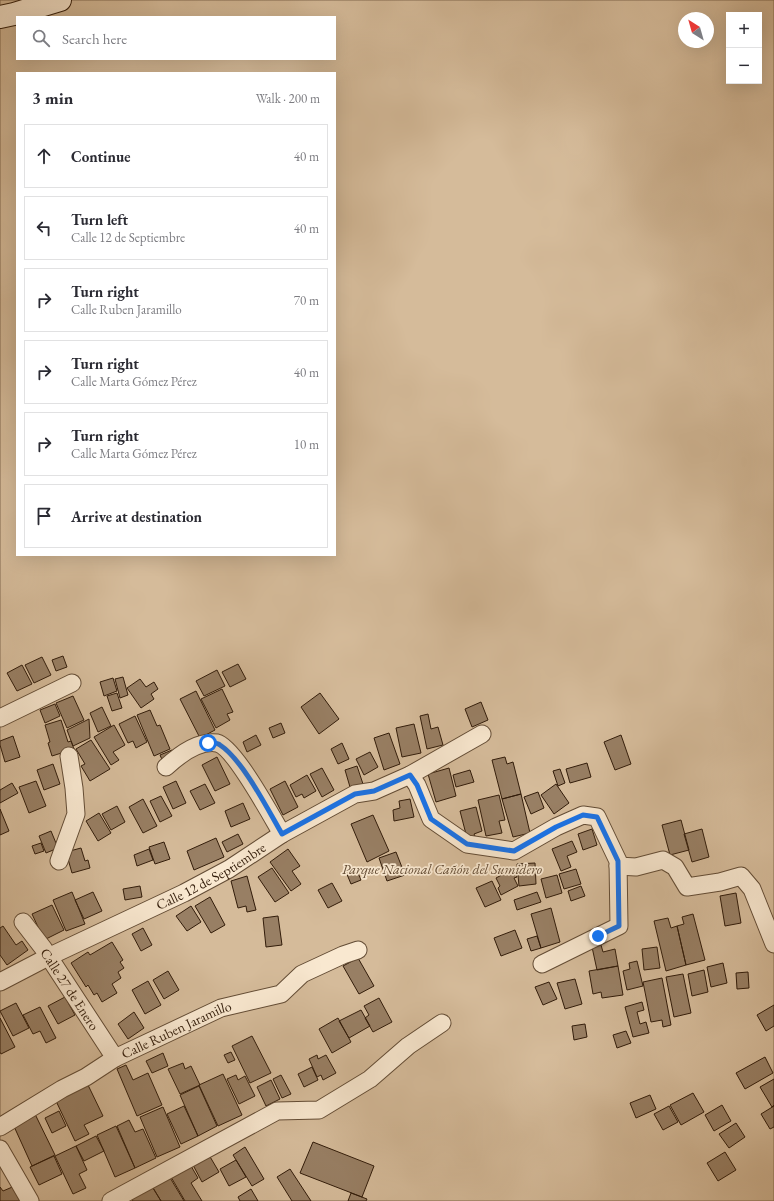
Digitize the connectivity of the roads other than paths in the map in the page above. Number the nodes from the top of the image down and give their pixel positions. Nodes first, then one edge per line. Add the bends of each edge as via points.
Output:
1 (60, 0) edge
2 (0, 16) edge
3 (72, 683) dead end
4 (0, 718) edge
5 (482, 734) dead end
6 (69, 756) dead end
7 (166, 766) dead end
8 (410, 775) junction
9 (282, 834) junction
10 (59, 861) dead end
11 (618, 866) junction
12 (23, 922) dead end
13 (774, 944) edge
14 (358, 950) dead end
15 (48, 957) junction
16 (542, 964) dead end
17 (0, 982) edge
18 (442, 1023) dead end
19 (115, 1058) junction
20 (0, 1127) edge
21 (0, 1149) edge
22 (30, 1201) edge
23 (111, 1201) edge

1 - 2 main road
3 - 4 street
5 - 8 street, Calle 12 de Septiembre
6 - 10 street via 76,814
7 - 9 street via 185,751 208,743 219,743 250,779
8 - 9 street, Calle 12 de Septiembre via 374,791 355,794
8 - 11 street via 417,785 431,819 467,844 514,851 583,815 597,817
9 - 15 street, Calle 12 de Septiembre via 229,869 184,893
11 - 13 street via 636,867 663,860 675,867 687,887 741,876 752,889
11 - 16 street via 619,926
12 - 15 street, Calle 27 de Enero
14 - 19 street, Calle Ruben Jaramillo via 302,974 281,994 221,1008
15 - 17 street, Calle 12 de Septiembre
15 - 19 street, Calle 27 de Enero
18 - 23 street via 408,1046 370,1079 319,1110 278,1111
19 - 20 street, Calle Ruben Jaramillo
21 - 22 street

